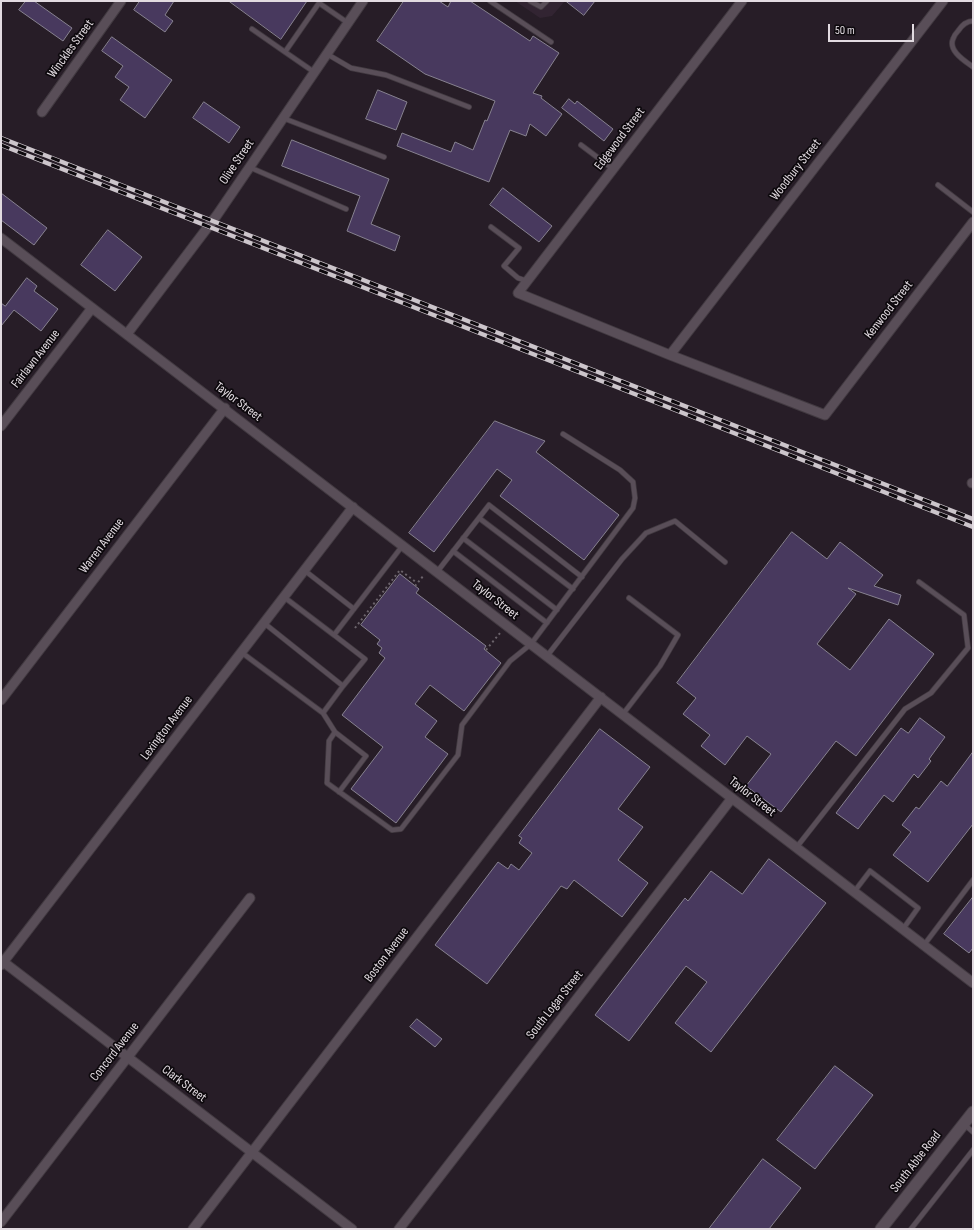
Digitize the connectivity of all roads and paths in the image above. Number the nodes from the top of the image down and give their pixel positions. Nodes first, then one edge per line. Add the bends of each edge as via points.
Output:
1 (121, 1) edge
2 (363, 1) edge
3 (490, 1) edge
4 (530, 1) edge
5 (547, 1) edge
6 (742, 1) edge
7 (943, 1) edge
8 (320, 2) edge
9 (973, 21) edge
10 (348, 23) junction
11 (252, 29) dead end
12 (551, 42) dead end
13 (285, 52) junction
14 (327, 54) junction
15 (973, 67) edge
16 (314, 72) junction
17 (469, 107) dead end
18 (42, 112) dead end
19 (283, 118) junction
20 (581, 145) dead end
21 (384, 157) dead end
22 (249, 167) junction
23 (613, 169) junction
24 (938, 186) dead end
25 (346, 210) dead end
26 (973, 212) edge
27 (973, 222) edge
28 (492, 226) dead end
29 (1, 238) edge
30 (527, 281) junction
31 (92, 308) junction
32 (127, 334) junction
33 (670, 355) junction
34 (225, 408) junction
35 (1, 426) edge
36 (563, 434) dead end
37 (353, 507) junction
38 (479, 518) junction
39 (463, 538) junction
40 (403, 545) junction
41 (453, 551) junction
42 (725, 562) dead end
43 (304, 570) junction
44 (437, 572) junction
45 (424, 575) dead end
46 (582, 577) junction
47 (919, 582) dead end
48 (573, 589) junction
49 (284, 597) junction
50 (629, 598) dead end
51 (354, 608) junction
52 (557, 610) junction
53 (264, 623) junction
54 (547, 623) junction
55 (355, 628) dead end
56 (500, 633) dead end
57 (334, 635) junction
58 (531, 644) junction
59 (486, 650) dead end
60 (241, 652) junction
61 (547, 656) junction
62 (343, 686) junction
63 (601, 698) junction
64 (1, 700) edge
65 (322, 713) junction
66 (623, 714) junction
67 (336, 732) junction
68 (339, 792) junction
69 (732, 798) junction
70 (796, 848) junction
71 (973, 880) edge
72 (854, 892) junction
73 (250, 898) dead end
74 (903, 929) junction
75 (924, 945) junction
76 (2, 963) edge
77 (973, 983) edge
78 (128, 1057) junction
79 (973, 1112) edge
80 (964, 1124) junction
81 (973, 1132) edge
82 (973, 1150) edge
83 (252, 1153) junction
84 (1, 1222) edge
85 (193, 1229) edge
86 (352, 1229) edge
87 (399, 1229) edge
88 (881, 1229) edge
89 (912, 1229) edge

1 - 18 street, Winckles Street
2 - 10 street, Olive Street
3 - 12 lane
4 - 5 lane via 541,7
6 - 23 street, Edgewood Street
7 - 33 street, Woodbury Street
8 - 10 lane
8 - 13 lane
9 - 15 lane via 964,24 952,43 957,54
10 - 14 street, Olive Street
11 - 13 lane
13 - 16 lane
14 - 16 street, Olive Street
14 - 17 lane via 351,68 386,75
16 - 19 street, Olive Street
19 - 21 lane
19 - 22 street, Olive Street
20 - 23 lane
22 - 25 lane
22 - 32 street, Olive Street
23 - 30 street, Edgewood Street
24 - 26 lane
27 - 33 street, Kenwood Street via 825,415
28 - 30 lane via 519,248 504,266 518,278
29 - 31 street, Taylor Street
30 - 33 street, Edgewood Street via 518,293
31 - 32 street, Taylor Street
31 - 35 street, Fairlawn Avenue
32 - 34 street, Taylor Street
34 - 37 street, Taylor Street
34 - 64 street, Warren Avenue
36 - 46 lane via 620,470 633,482 633,508
37 - 40 street, Taylor Street
37 - 43 street, Lexington Avenue
38 - 39 lane
38 - 46 lane via 490,505
38 - 48 lane
39 - 41 lane
39 - 52 lane
40 - 44 street, Taylor Street
40 - 51 lane
41 - 44 lane
41 - 54 lane
42 - 61 lane via 675,521 646,533 622,559
43 - 49 street, Lexington Avenue
43 - 51 lane
44 - 58 street, Taylor Street
45 - 55 path via 416,585 400,570
46 - 48 lane
47 - 70 lane via 964,615 968,648 931,693 904,709
48 - 52 lane
49 - 53 street, Lexington Avenue
49 - 57 lane
50 - 66 lane via 678,635 660,666
51 - 57 lane
52 - 54 lane
53 - 60 street, Lexington Avenue
53 - 62 lane
54 - 58 lane
56 - 59 path
57 - 62 lane via 364,659
58 - 61 street, Taylor Street
58 - 68 lane via 510,661 462,725 458,755 401,829 392,830
60 - 65 lane
60 - 76 street, Lexington Avenue
61 - 63 street, Taylor Street
62 - 65 lane
63 - 66 street, Taylor Street
63 - 83 street, Boston Avenue
65 - 67 lane
66 - 69 street, Taylor Street
67 - 68 lane via 329,741 327,783
67 - 68 lane via 366,756
69 - 70 street, Taylor Street
69 - 87 street, South Logan Street
70 - 72 street, Taylor Street
71 - 75 lane
72 - 74 street, Taylor Street
72 - 74 lane via 870,871 918,908
73 - 78 street, Concord Avenue
74 - 75 street, Taylor Street
75 - 77 street, Taylor Street
76 - 78 street, Clark Street
78 - 83 street, Clark Street
78 - 84 street, Concord Avenue
79 - 80 street, South Abbe Road
80 - 81 lane
80 - 88 street, South Abbe Road
82 - 89 lane
83 - 85 street, Boston Avenue
83 - 86 street, Clark Street

